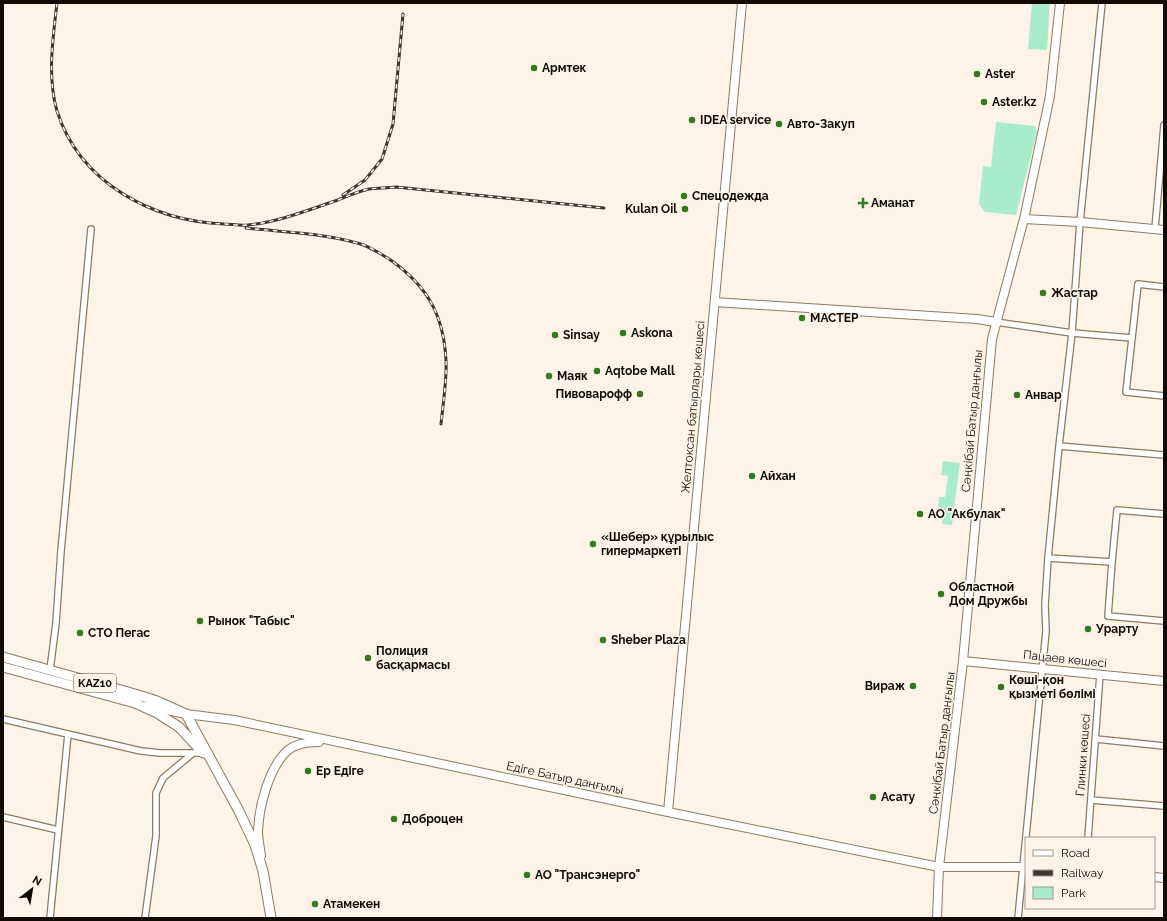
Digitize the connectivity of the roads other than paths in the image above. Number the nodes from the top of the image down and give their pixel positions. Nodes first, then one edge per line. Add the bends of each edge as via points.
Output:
1 (742, 3) edge
2 (1060, 3) edge
3 (1102, 3) edge
4 (1164, 124) edge
5 (1024, 219) junction
6 (1080, 222) junction
7 (91, 229) dead end
8 (1155, 229) junction
9 (1164, 230) edge
10 (1164, 287) edge
11 (715, 302) junction
12 (996, 322) junction
13 (1072, 333) junction
14 (1132, 338) junction
15 (1164, 396) edge
16 (1059, 446) junction
17 (1164, 455) edge
18 (1164, 514) edge
19 (1048, 558) junction
20 (1112, 562) junction
21 (1164, 621) edge
22 (3, 658) edge
23 (963, 661) junction
24 (3, 667) edge
25 (1042, 669) junction
26 (50, 670) junction
27 (1100, 674) junction
28 (1164, 681) edge
29 (135, 704) junction
30 (186, 714) junction
31 (3, 719) edge
32 (68, 734) junction
33 (1096, 739) junction
34 (335, 742) junction
35 (1164, 746) edge
36 (202, 753) junction
37 (192, 754) junction
38 (215, 768) junction
39 (1091, 800) junction
40 (1164, 806) edge
41 (668, 812) junction
42 (3, 817) edge
43 (58, 830) junction
44 (1027, 837) edge
45 (1088, 837) edge
46 (1025, 856) edge
47 (939, 867) junction
48 (1024, 867) edge
49 (263, 871) junction
50 (50, 918) edge
51 (145, 918) edge
52 (271, 918) edge
53 (937, 918) edge
54 (1018, 918) edge

1 - 11 street, Желтоксан батырлары көшесі
2 - 5 street, Сәңкібай Батыр даңғылы via 1050,96
3 - 6 street
4 - 8 street
5 - 6 street
5 - 12 street, Сәңкібай Батыр даңғылы
6 - 8 street
6 - 13 street
7 - 26 street
8 - 9 street
10 - 14 street via 1138,284
11 - 12 street
11 - 41 street, Желтоксан батырлары көшесі
12 - 13 street
12 - 23 street, Сәңкібай Батыр даңғылы via 986,399
13 - 14 street
13 - 16 street
14 - 15 street via 1126,392
16 - 17 street
16 - 19 street
18 - 20 street via 1117,510
19 - 20 street
19 - 25 street
20 - 21 street via 1108,616
22 - 26 main road, Едіге Батыр даңғылы / KAZ10
23 - 25 street, Пацаев көшесі
23 - 47 street, Сәңкібай Батыр даңғылы
24 - 29 main road, Едіге Батыр даңғылы / KAZ10
25 - 27 street, Пацаев көшесі
25 - 44 street
26 - 30 main road, Едіге Батыр даңғылы / KAZ10 via 152,699
27 - 28 street, Пацаев көшесі
27 - 33 street, Глинки көшесі
29 - 30 street, Едіге Батыр даңғылы
29 - 36 main road, KAZ10 via 174,723
30 - 34 street, Едіге Батыр даңғылы via 234,720
30 - 38 main road, KAZ10
31 - 32 street
32 - 37 street via 141,751
32 - 43 street
33 - 35 street
33 - 39 street, Глинки көшесі
34 - 41 street, Едіге Батыр даңғылы
34 - 49 street via 296,745 285,752 273,771 263,797 258,832
36 - 37 street
36 - 38 main road, KAZ10
37 - 51 street via 163,778 156,792 156,836
38 - 49 main road, KAZ10 via 255,845
39 - 40 street
39 - 45 street, Глинки көшесі
41 - 47 street, Едіге Батыр даңғылы
42 - 43 street
43 - 50 street
46 - 48 street
47 - 48 street, Едіге Батыр даңғылы
47 - 53 street, Сәңкібай Батыр даңғылы
48 - 54 street
49 - 52 main road, KAZ10

